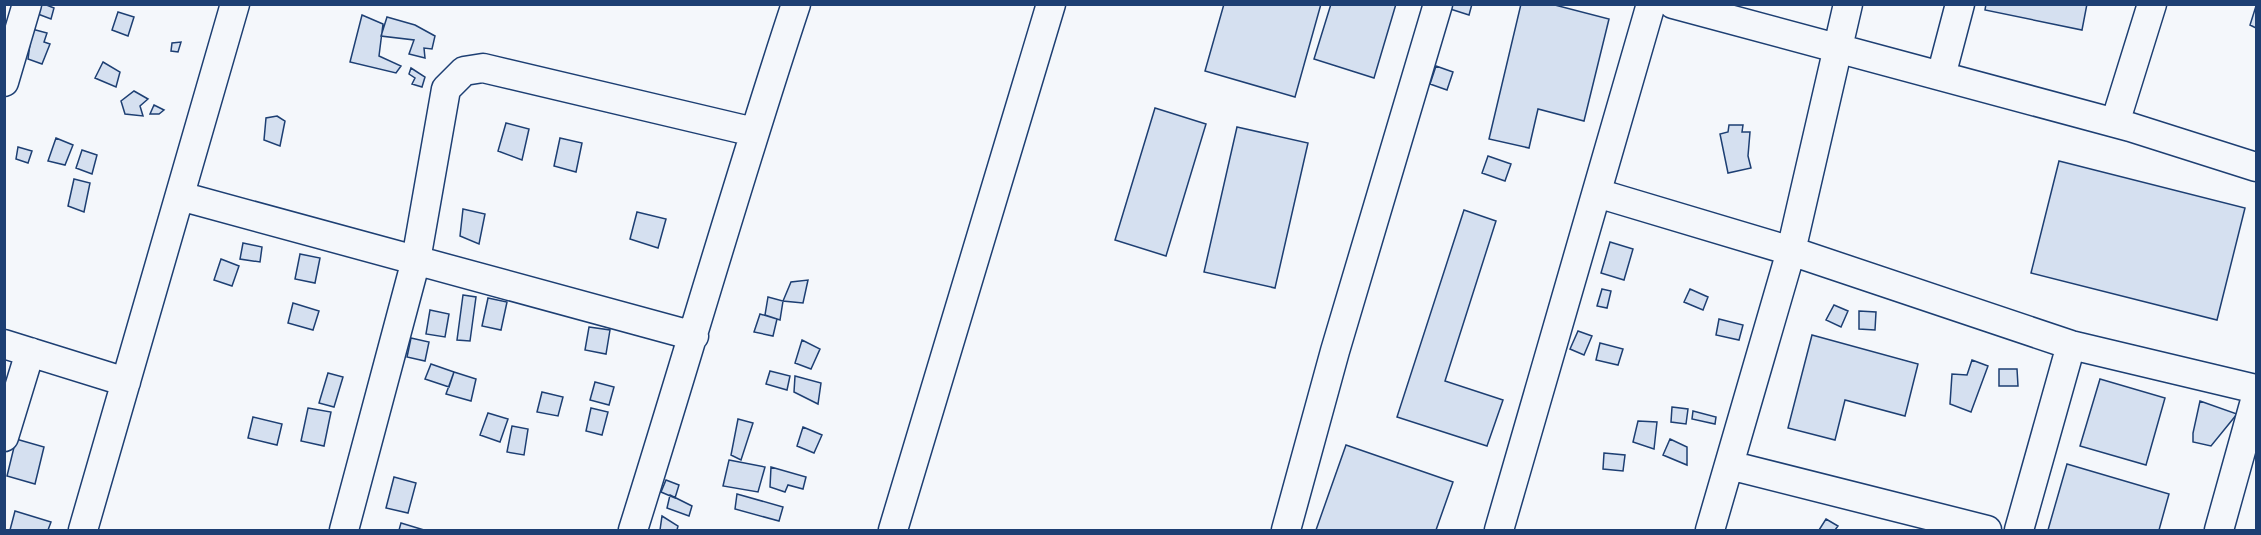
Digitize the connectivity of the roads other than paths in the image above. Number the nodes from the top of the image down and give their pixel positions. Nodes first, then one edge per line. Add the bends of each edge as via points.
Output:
1 (27, 4) edge
2 (235, 4) edge
3 (796, 4) edge
4 (1051, 4) edge
5 (1438, 4) edge
6 (1652, 4) edge
7 (1673, 4) edge
8 (1848, 4) edge
9 (1960, 4) edge
10 (2152, 4) edge
11 (1838, 50) junction
12 (1941, 76) junction
13 (4, 82) edge
14 (2115, 123) junction
15 (754, 132) junction
16 (2256, 167) edge
17 (1596, 193) junction
18 (180, 196) junction
19 (1791, 251) junction
20 (416, 260) junction
21 (694, 336) junction
22 (2071, 345) junction
23 (17, 348) edge
24 (126, 382) junction
25 (2256, 389) edge
26 (2256, 397) edge
27 (4, 437) edge
28 (1729, 465) junction
29 (83, 531) edge
30 (344, 531) edge
31 (633, 531) edge
32 (893, 531) edge
33 (1286, 531) edge
34 (1498, 531) edge
35 (1710, 531) edge
36 (1986, 531) edge
37 (2019, 531) edge
38 (2219, 531) edge

1 - 13 street
2 - 18 street
3 - 15 street
4 - 32 street
5 - 33 street
6 - 17 street
7 - 11 street
8 - 11 street
9 - 12 street
10 - 14 street
11 - 12 street
11 - 19 street
12 - 14 street
14 - 16 street
15 - 20 street via 483,68 464,71 446,90
15 - 21 street
17 - 19 street
17 - 34 street
18 - 20 street
18 - 24 street
19 - 22 street
19 - 28 street
20 - 21 street
20 - 30 street
21 - 31 street
22 - 25 street
22 - 37 street
23 - 24 street
23 - 27 street
24 - 29 street
26 - 38 street
28 - 35 street
28 - 36 street

